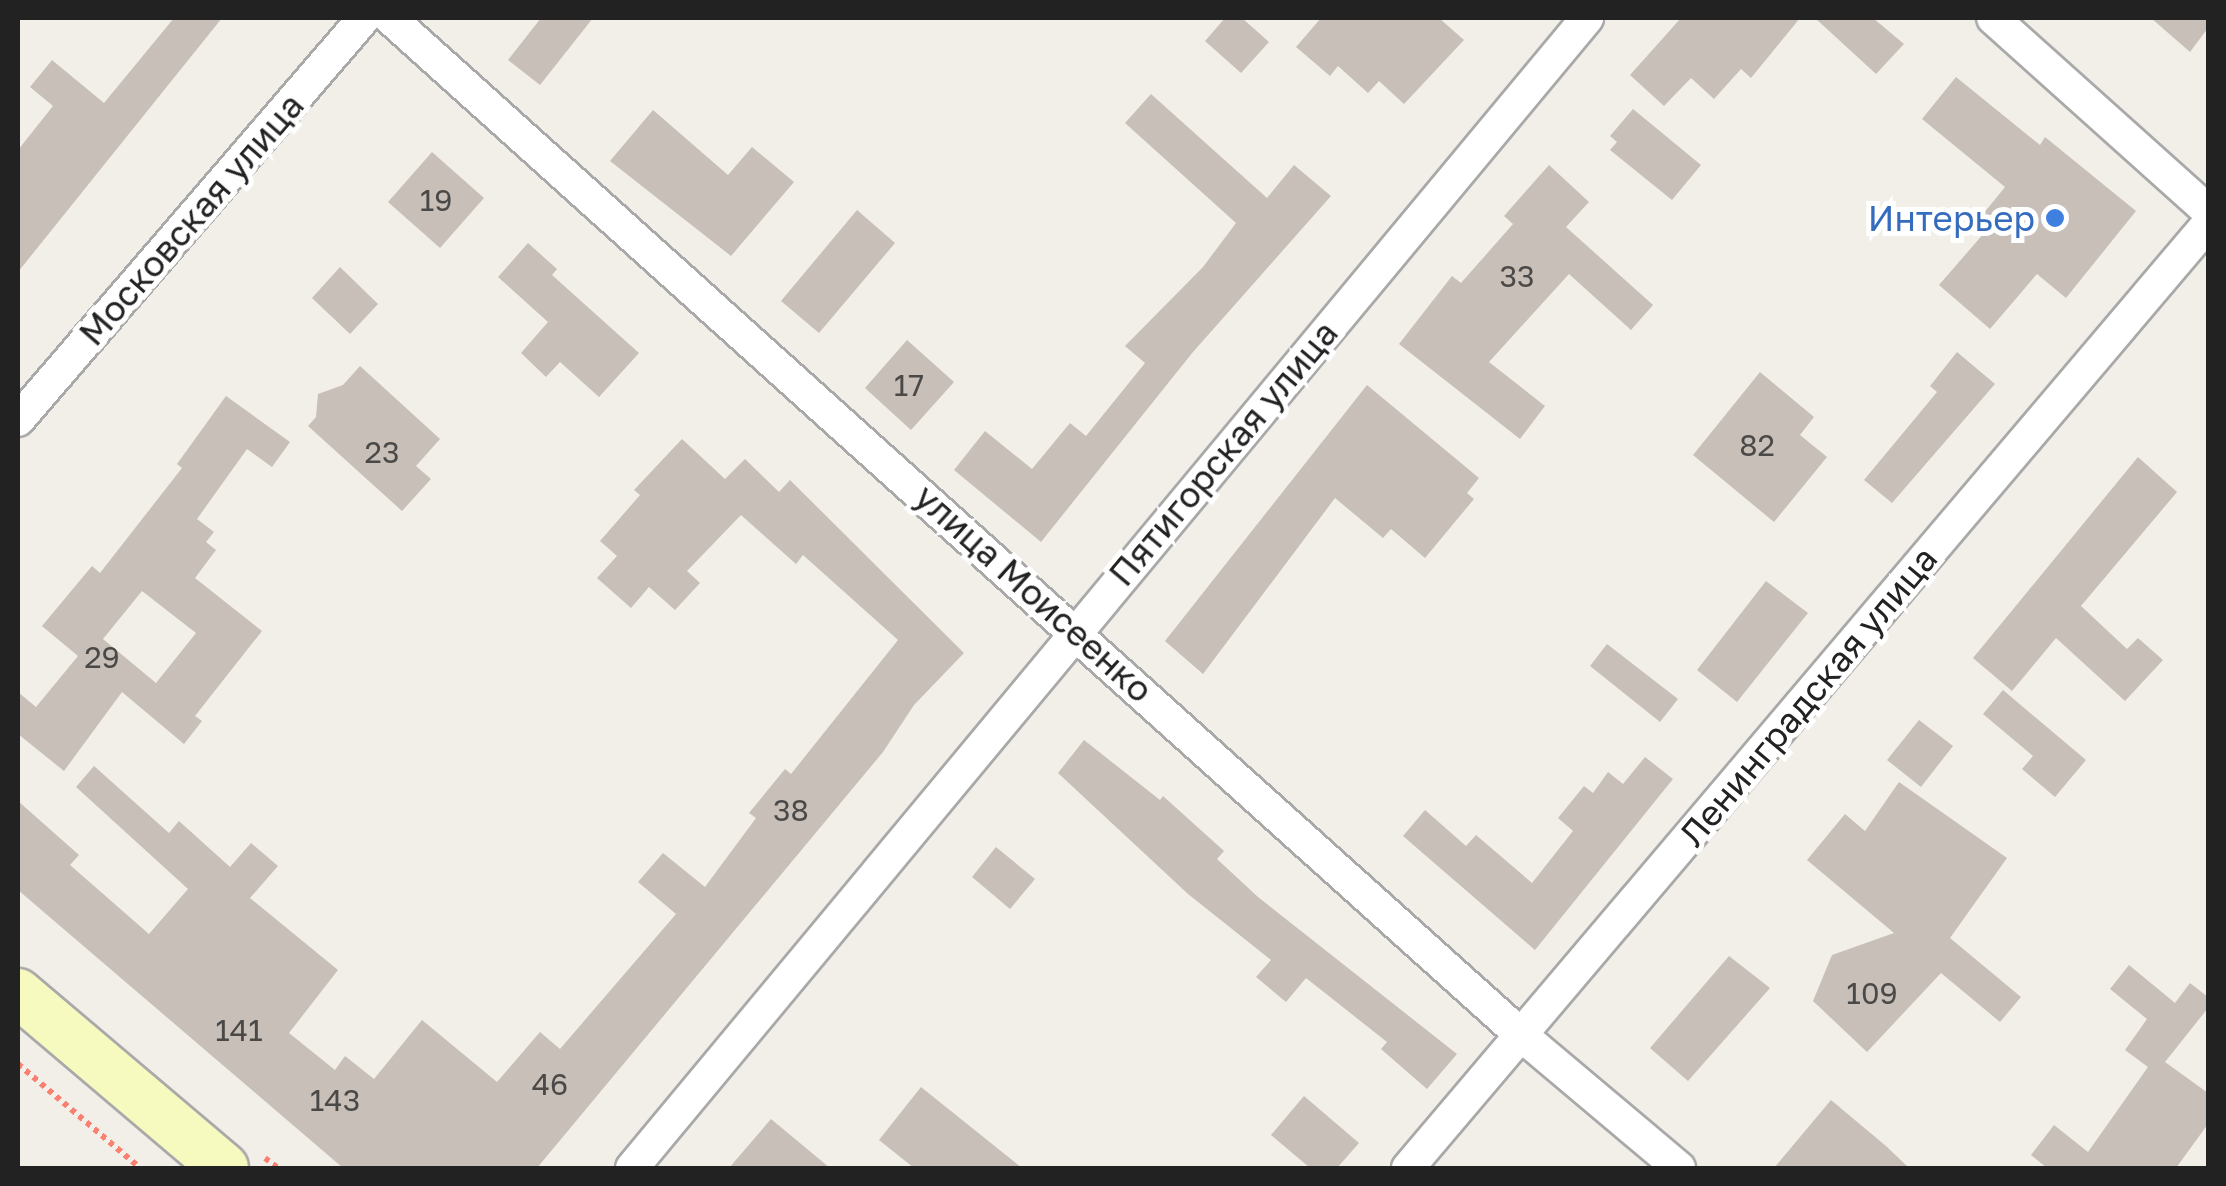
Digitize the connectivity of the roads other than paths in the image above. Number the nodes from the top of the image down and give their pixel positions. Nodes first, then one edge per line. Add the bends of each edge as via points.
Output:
1 (364, 18) edge
2 (390, 18) edge
3 (1587, 18) edge
4 (1993, 18) edge
5 (2208, 211) edge
6 (2208, 224) edge
7 (18, 420) edge
8 (1076, 629) junction
9 (18, 992) edge
10 (1520, 1034) junction
11 (224, 1168) edge
12 (632, 1168) edge
13 (1408, 1168) edge
14 (1679, 1168) edge

1 - 7 street, Московская улица
2 - 8 street, улица Моисеенко
3 - 8 street, Пятигорская улица
4 - 5 street
6 - 10 street, Ленинградская улица
8 - 10 street, улица Моисеенко
8 - 12 street, Пятигорская улица
9 - 11 street
10 - 13 street, Ленинградская улица
10 - 14 street, улица Моисеенко

